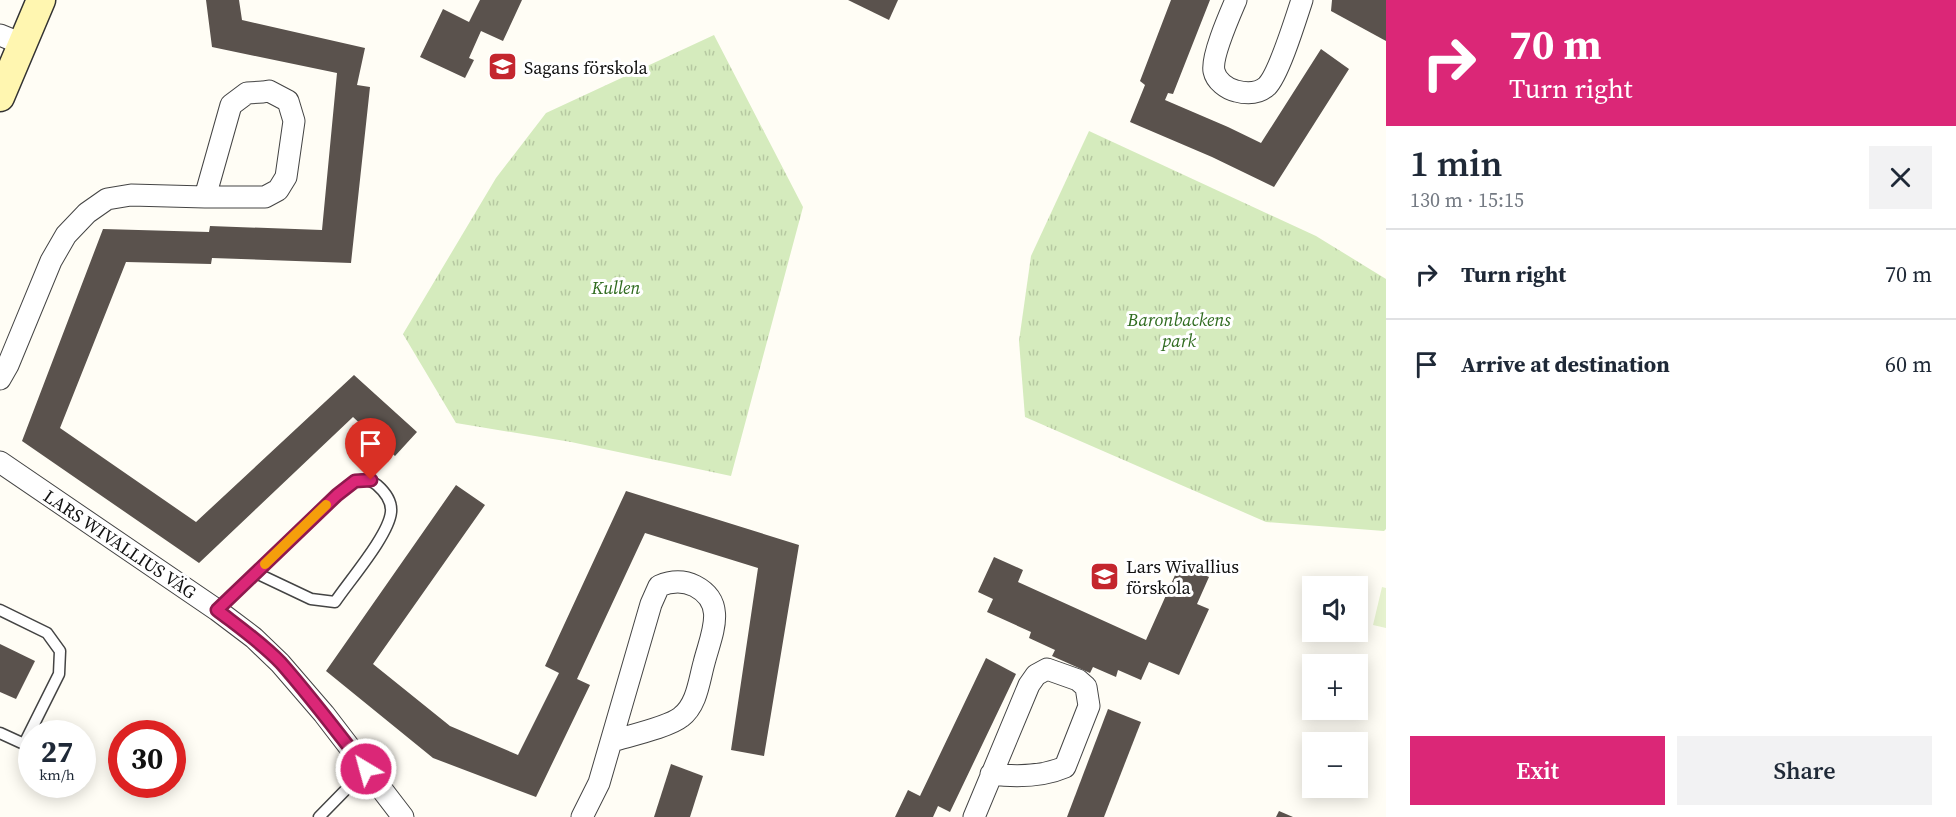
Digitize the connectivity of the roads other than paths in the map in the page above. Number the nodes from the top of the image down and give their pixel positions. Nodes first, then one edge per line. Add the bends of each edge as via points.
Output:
1 (41, 0) edge
2 (1236, 0) edge
3 (1302, 0) edge
4 (11, 40) edge
5 (0, 98) edge
6 (205, 197) junction
7 (0, 379) edge
8 (0, 462) edge
9 (256, 573) junction
10 (0, 610) edge
11 (217, 610) junction
12 (0, 733) edge
13 (612, 741) junction
14 (366, 769) junction
15 (991, 774) junction
16 (319, 817) edge
17 (403, 817) edge
18 (582, 817) edge
19 (974, 817) edge

1 - 4 main road
2 - 3 street via 1213,69 1218,82 1234,91 1256,93 1268,85 1280,62
4 - 5 main road
6 - 6 street via 265,197 278,190 286,177 294,121 288,101 269,91 247,93 231,105
6 - 7 street via 130,195 107,199 87,213 66,235 51,261
8 - 11 street, LARS WIVALLIUS VÄG
9 - 9 lane via 355,481 371,480 386,492 392,510 388,527 335,602 311,599
9 - 11 lane
10 - 12 lane via 46,633 60,651 59,674 24,744
11 - 14 street, LARS WIVALLIUS VÄG via 280,663
13 - 13 street via 659,586 672,581 690,583 713,602 715,617 694,702 681,717
13 - 18 street via 599,783
14 - 16 lane
14 - 17 street, LARS WIVALLIUS VÄG
15 - 15 street via 1036,675 1047,669 1078,680 1086,687 1089,706 1065,767 1051,773
15 - 19 street

